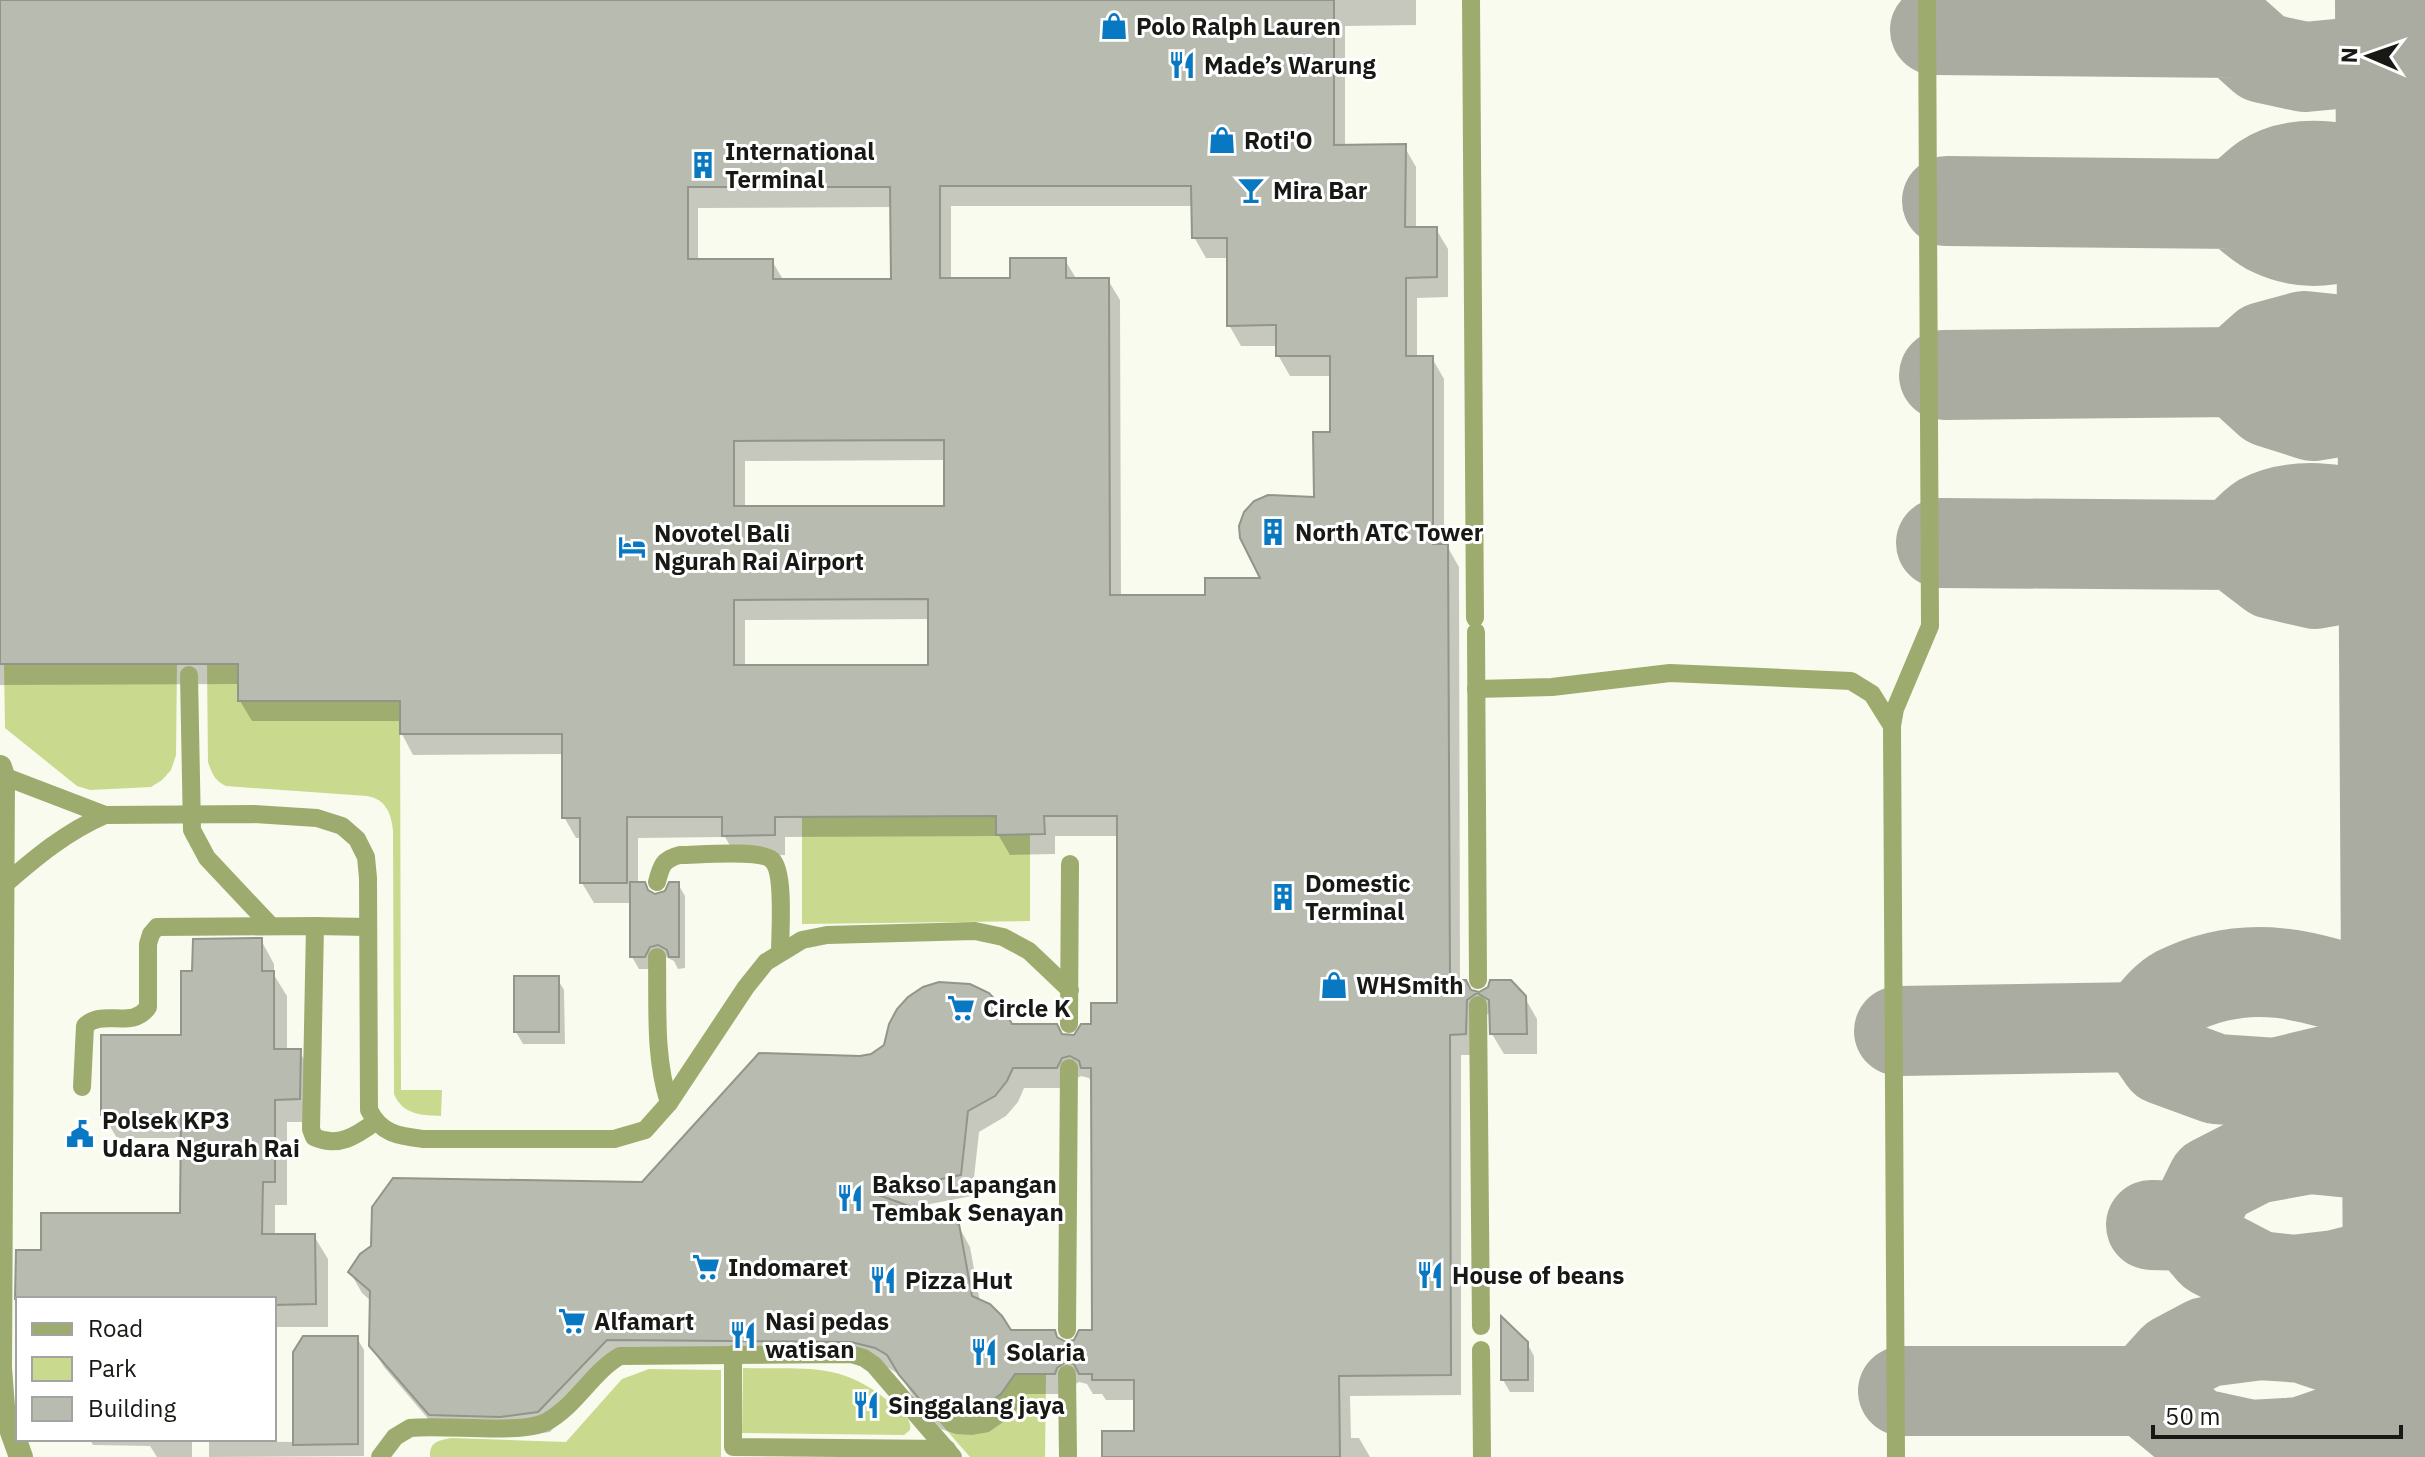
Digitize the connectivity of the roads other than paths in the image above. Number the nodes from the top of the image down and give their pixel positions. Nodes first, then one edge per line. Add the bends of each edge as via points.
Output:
1 (1471, 0) edge
2 (1927, 0) edge
3 (189, 675) dead end
4 (1476, 689) junction
5 (1892, 726) junction
6 (2, 771) edge
7 (190, 813) junction
8 (105, 815) junction
9 (1070, 864) dead end
10 (657, 882) dead end
11 (4, 885) junction
12 (271, 926) junction
13 (315, 926) junction
14 (368, 927) junction
15 (780, 952) junction
16 (657, 957) dead end
17 (1478, 980) dead end
18 (1070, 990) junction
19 (1478, 1005) dead end
20 (1069, 1024) dead end
21 (1069, 1068) dead end
22 (82, 1087) dead end
23 (669, 1103) junction
24 (375, 1122) junction
25 (1481, 1326) dead end
26 (1067, 1330) dead end
27 (1481, 1350) dead end
28 (733, 1354) junction
29 (1067, 1374) dead end
30 (950, 1453) edge
31 (386, 1455) edge
32 (21, 1457) edge
33 (1068, 1457) edge
34 (1482, 1457) edge
35 (1896, 1457) edge

1 - 4 lane
2 - 5 lane via 1930,626
3 - 7 lane
4 - 5 lane via 1552,687 1670,673 1851,681 1872,694
4 - 17 lane
5 - 35 lane
6 - 8 lane
6 - 11 street
7 - 8 lane
7 - 12 lane via 192,830 207,858
7 - 14 lane via 317,818 342,826 366,857
8 - 11 lane via 53,843
9 - 18 lane
10 - 15 lane via 661,865 680,855 771,859 780,881
11 - 32 street via 0,1368 3,1407
12 - 13 lane
12 - 22 lane via 157,927 148,944 148,1007 134,1018 100,1019 85,1026
13 - 14 lane
13 - 24 lane via 311,1129 322,1140 351,1140
14 - 24 lane via 367,1086
15 - 18 lane via 827,935 975,931 1003,937 1029,951
15 - 23 lane via 746,987
16 - 23 lane via 657,1052
18 - 20 lane
19 - 25 lane
21 - 26 lane
23 - 24 lane via 645,1130 614,1139 423,1139 382,1130
27 - 34 lane
28 - 30 lane via 864,1358
28 - 30 lane via 733,1447
28 - 31 lane via 620,1356 546,1422 525,1427 410,1428 395,1437
29 - 33 lane

